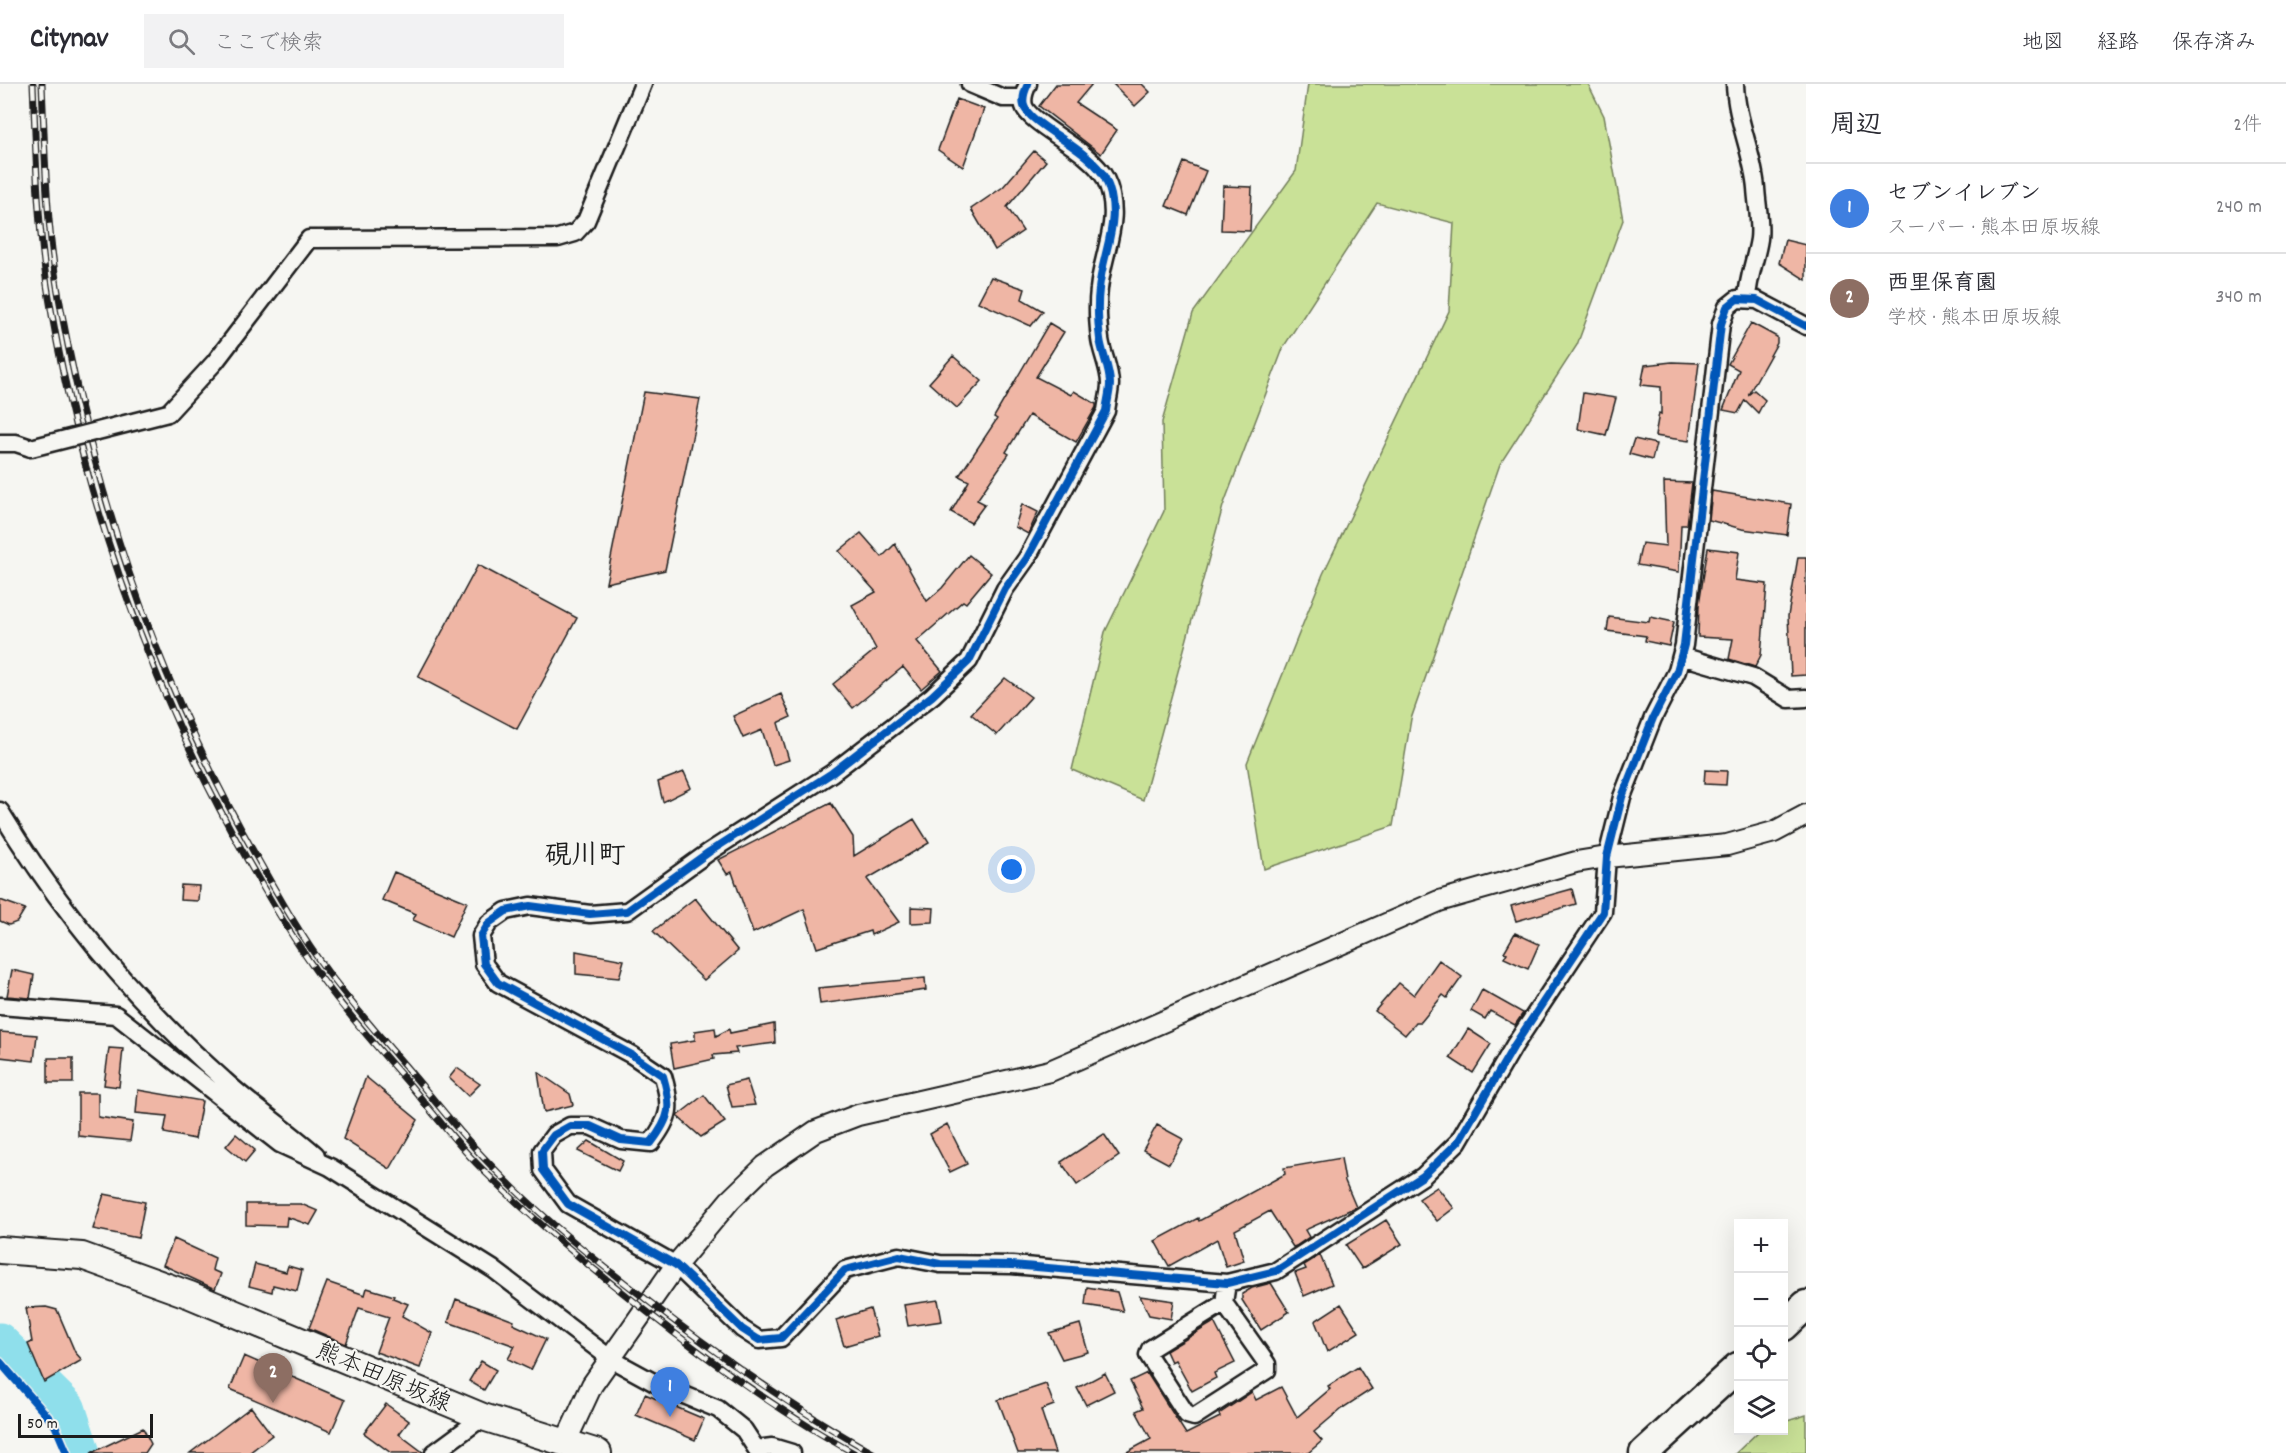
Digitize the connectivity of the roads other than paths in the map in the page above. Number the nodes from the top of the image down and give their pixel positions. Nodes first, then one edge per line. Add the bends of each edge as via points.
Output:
1 (643, 84) edge
2 (970, 84) edge
3 (1735, 84) edge
4 (1026, 91) edge
5 (1747, 298) junction
6 (1806, 326) edge
7 (0, 443) edge
8 (1681, 656) junction
9 (1806, 698) edge
10 (0, 812) edge
11 (1806, 815) edge
12 (1607, 856) junction
13 (0, 1006) edge
14 (330, 1167) junction
15 (0, 1250) edge
16 (676, 1265) junction
17 (1227, 1283) junction
18 (1224, 1303) junction
19 (1806, 1305) edge
20 (1788, 1322) edge
21 (611, 1359) junction
22 (1734, 1371) edge
23 (483, 1417) junction
24 (565, 1443) junction
25 (758, 1451) edge
26 (434, 1453) edge
27 (598, 1453) edge
28 (792, 1453) edge
29 (1644, 1453) edge

1 - 7 street, bridge via 586,221 575,232 558,238 309,239 215,362 168,413 31,448
2 - 4 street via 1004,98
3 - 5 street via 1751,154 1759,223
4 - 16 street via 1028,113 1090,158 1110,190 1113,233 1099,287 1100,339 1110,383 1106,411 1027,558 1005,589 969,661 932,696 832,773 709,852 627,911 590,914 530,906 506,911 489,923 481,936 484,964 498,982 663,1076 669,1112 651,1143 621,1140 590,1126 570,1126 554,1135 542,1152 543,1170 568,1204
5 - 6 street
5 - 8 street via 1731,301 1721,324
8 - 9 street via 1753,677 1789,699
8 - 12 street via 1630,771
10 - 14 street via 80,929 156,1017 226,1082
11 - 12 street via 1774,832 1727,846
12 - 16 street via 1522,875 1439,901 1050,1071 858,1115 816,1131 765,1166 730,1200
12 - 17 street via 1603,912 1458,1142 1423,1176 1276,1271
13 - 14 street via 116,1015 280,1144
14 - 21 street via 494,1269
15 - 23 main road, 熊本田原坂線 via 82,1256 190,1295
16 - 17 street via 742,1329 759,1340 781,1338 845,1270 899,1256 940,1264 1012,1265
16 - 21 street
17 - 18 street
18 - 18 street via 1150,1348 1148,1354 1187,1415 1194,1417 1267,1370 1267,1364
19 - 20 highway
21 - 24 street via 592,1385
21 - 25 street via 655,1383 718,1409 744,1430
22 - 29 highway
23 - 24 main road, 熊本田原坂線
23 - 26 street
24 - 27 main road, 熊本田原坂線
25 - 28 street via 772,1447

